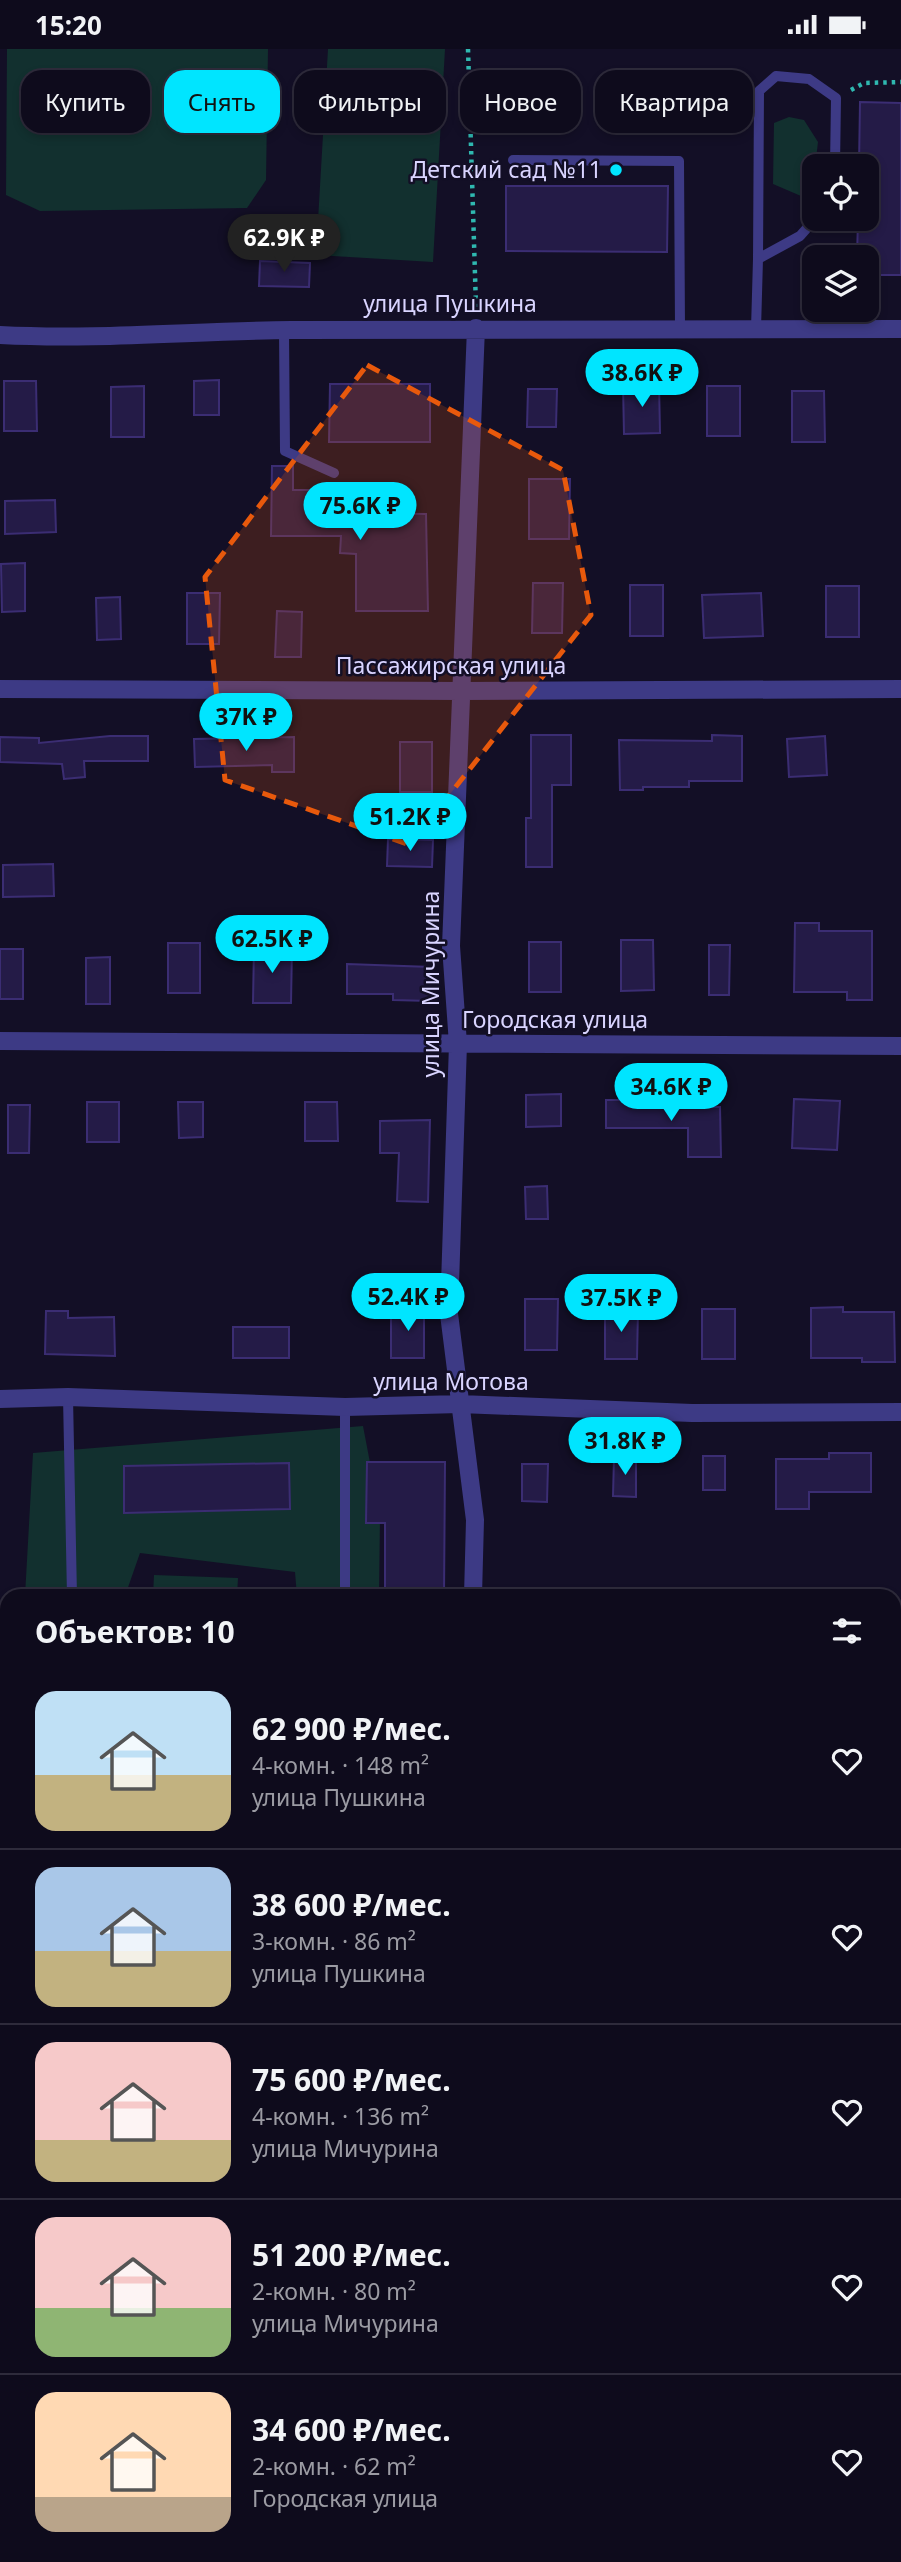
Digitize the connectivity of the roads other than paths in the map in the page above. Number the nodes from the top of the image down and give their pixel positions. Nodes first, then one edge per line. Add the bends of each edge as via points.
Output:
1 (835, 154) edge
2 (513, 160) dead end
3 (805, 231) edge
4 (758, 258) junction
5 (476, 328) junction
6 (680, 328) junction
7 (756, 329) junction
8 (901, 329) edge
9 (284, 330) junction
10 (0, 335) edge
11 (334, 474) dead end
12 (0, 689) edge
13 (901, 689) edge
14 (463, 691) junction
15 (0, 1041) edge
16 (458, 1044) junction
17 (901, 1046) edge
18 (68, 1397) junction
19 (0, 1399) edge
20 (460, 1404) junction
21 (345, 1407) junction
22 (901, 1412) edge
23 (72, 1589) edge
24 (345, 1589) edge
25 (473, 1589) edge

1 - 4 lane via 836,98 809,79 776,76 759,91
2 - 6 lane via 679,161
3 - 4 lane
4 - 7 lane
5 - 6 street, улица Пушкина
5 - 9 street, улица Пушкина
5 - 14 street, улица Мичурина
6 - 7 street, улица Пушкина
7 - 8 street, улица Пушкина
9 - 10 street, улица Пушкина
9 - 11 lane via 285,451
12 - 14 street, Пассажирская улица
13 - 14 street, Пассажирская улица
14 - 16 street, улица Мичурина via 451,946
15 - 16 street, Городская улица
16 - 17 street, Городская улица
16 - 20 street, улица Мичурина via 449,1314
18 - 19 street, улица Мотова
18 - 21 street, улица Мотова
18 - 23 lane
20 - 21 street, улица Мотова
20 - 22 street, улица Мотова via 692,1413
20 - 25 street, улица Мичурина via 475,1520
21 - 24 lane

